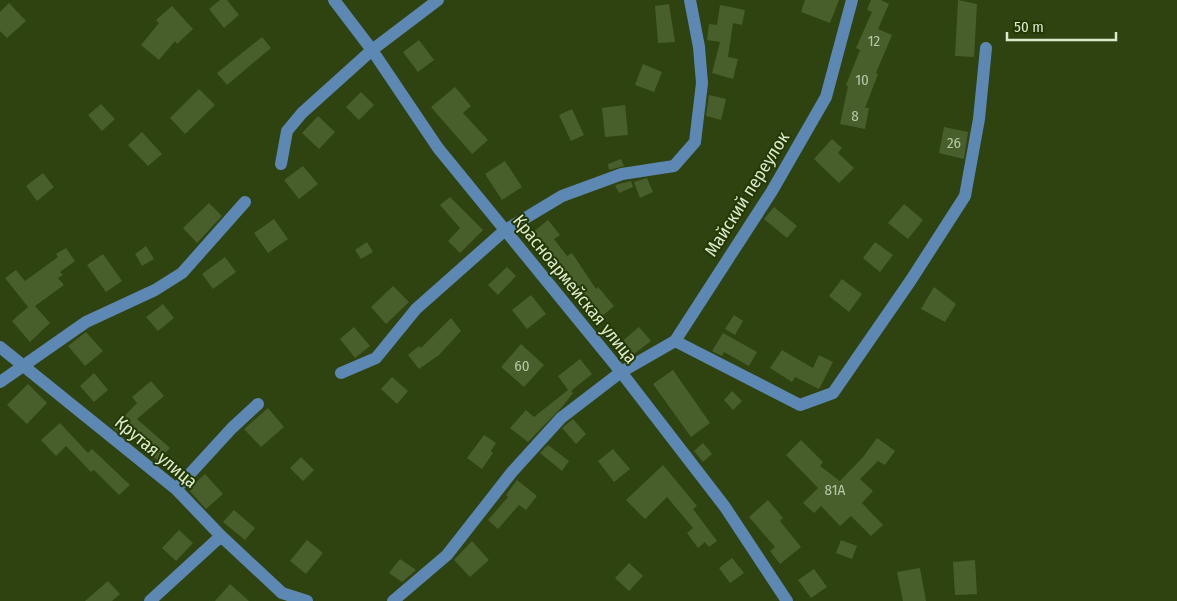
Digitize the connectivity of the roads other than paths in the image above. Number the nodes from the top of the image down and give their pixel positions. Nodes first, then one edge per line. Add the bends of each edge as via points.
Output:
1 (334, 0) edge
2 (438, 0) edge
3 (690, 0) edge
4 (852, 0) edge
5 (986, 48) dead end
6 (372, 50) junction
7 (281, 164) dead end
8 (244, 202) dead end
9 (504, 230) junction
10 (675, 341) junction
11 (0, 347) edge
12 (22, 365) junction
13 (621, 372) junction
14 (342, 373) dead end
15 (0, 382) edge
16 (258, 404) dead end
17 (176, 489) junction
18 (221, 536) junction
19 (280, 598) edge
20 (150, 601) edge
21 (307, 601) edge
22 (393, 601) edge
23 (787, 601) edge

1 - 6 street, Красноармейская улица
2 - 6 street
3 - 9 street via 702,83 695,142 674,166 622,174 562,196
4 - 10 street, Майский переулок via 826,97 772,191
5 - 10 street via 979,118 965,196 833,393 800,405
6 - 7 street via 286,131
6 - 9 street, Красноармейская улица via 438,148
8 - 12 street via 182,273 155,290 86,322
9 - 13 street, Красноармейская улица
9 - 14 street via 416,309 376,358
10 - 13 street, Майский переулок
11 - 12 street, Крутая улица
12 - 15 street
12 - 17 street, Крутая улица
13 - 22 street, Майский переулок via 561,418 512,472 446,555
13 - 23 street, Красноармейская улица via 725,507
16 - 17 street
17 - 18 street, Крутая улица
18 - 19 street, Крутая улица
18 - 20 street
19 - 21 street, Крутая улица

